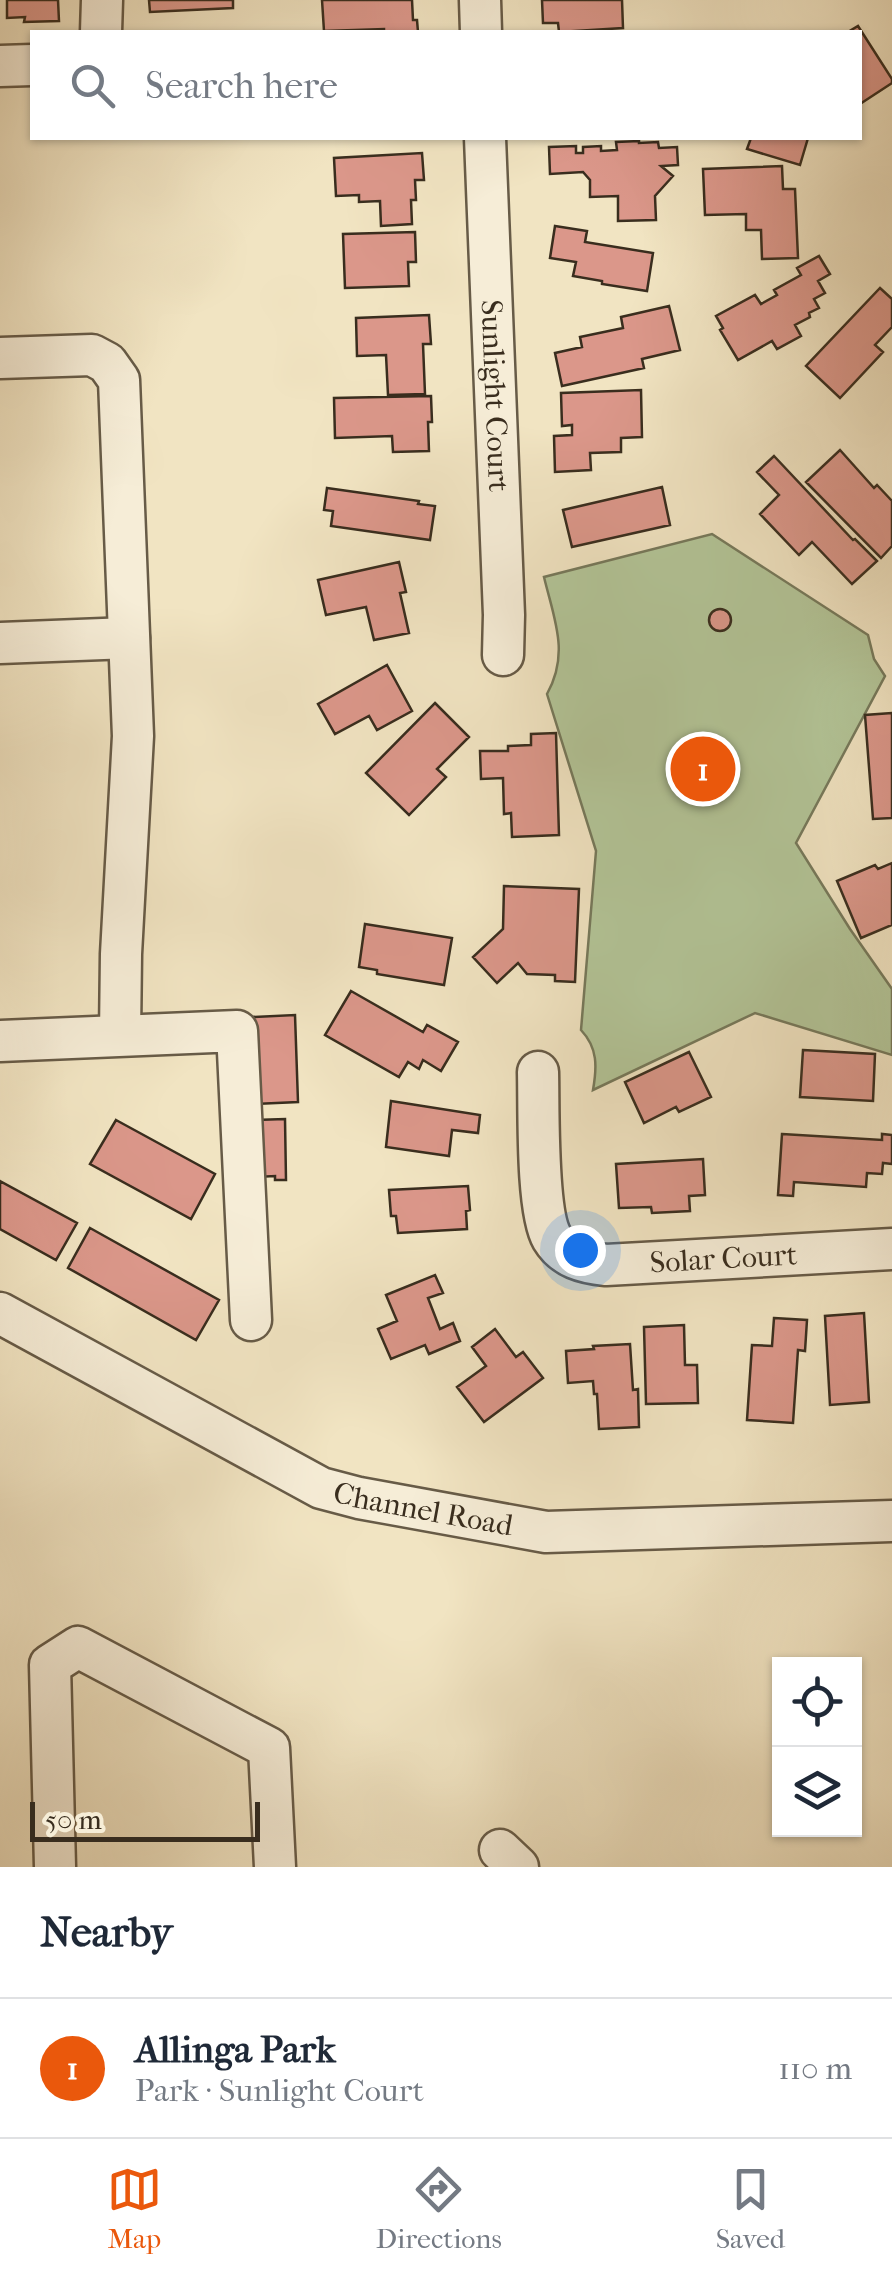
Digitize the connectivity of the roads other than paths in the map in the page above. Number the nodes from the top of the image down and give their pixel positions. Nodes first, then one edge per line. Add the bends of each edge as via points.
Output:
1 (102, 0) edge
2 (480, 0) edge
3 (101, 30) edge
4 (481, 30) edge
5 (30, 65) edge
6 (0, 66) edge
7 (485, 140) edge
8 (0, 358) edge
9 (129, 638) junction
10 (0, 643) edge
11 (504, 655) dead end
12 (120, 1035) junction
13 (0, 1041) edge
14 (538, 1072) dead end
15 (892, 1250) edge
16 (0, 1314) edge
17 (251, 1320) dead end
18 (892, 1521) edge
19 (55, 1867) edge
20 (274, 1867) edge

1 - 3 street
2 - 4 street
5 - 6 street
7 - 11 street, Sunlight Court
8 - 9 street via 92,355 119,380
9 - 10 street
9 - 12 street via 132,736
12 - 13 street
12 - 17 street via 237,1031
14 - 15 street, Solar Court via 543,1210 552,1238 574,1259 606,1265
16 - 18 street, Channel Road via 321,1488 359,1498 546,1532
19 - 20 street via 50,1666 78,1647 269,1748

